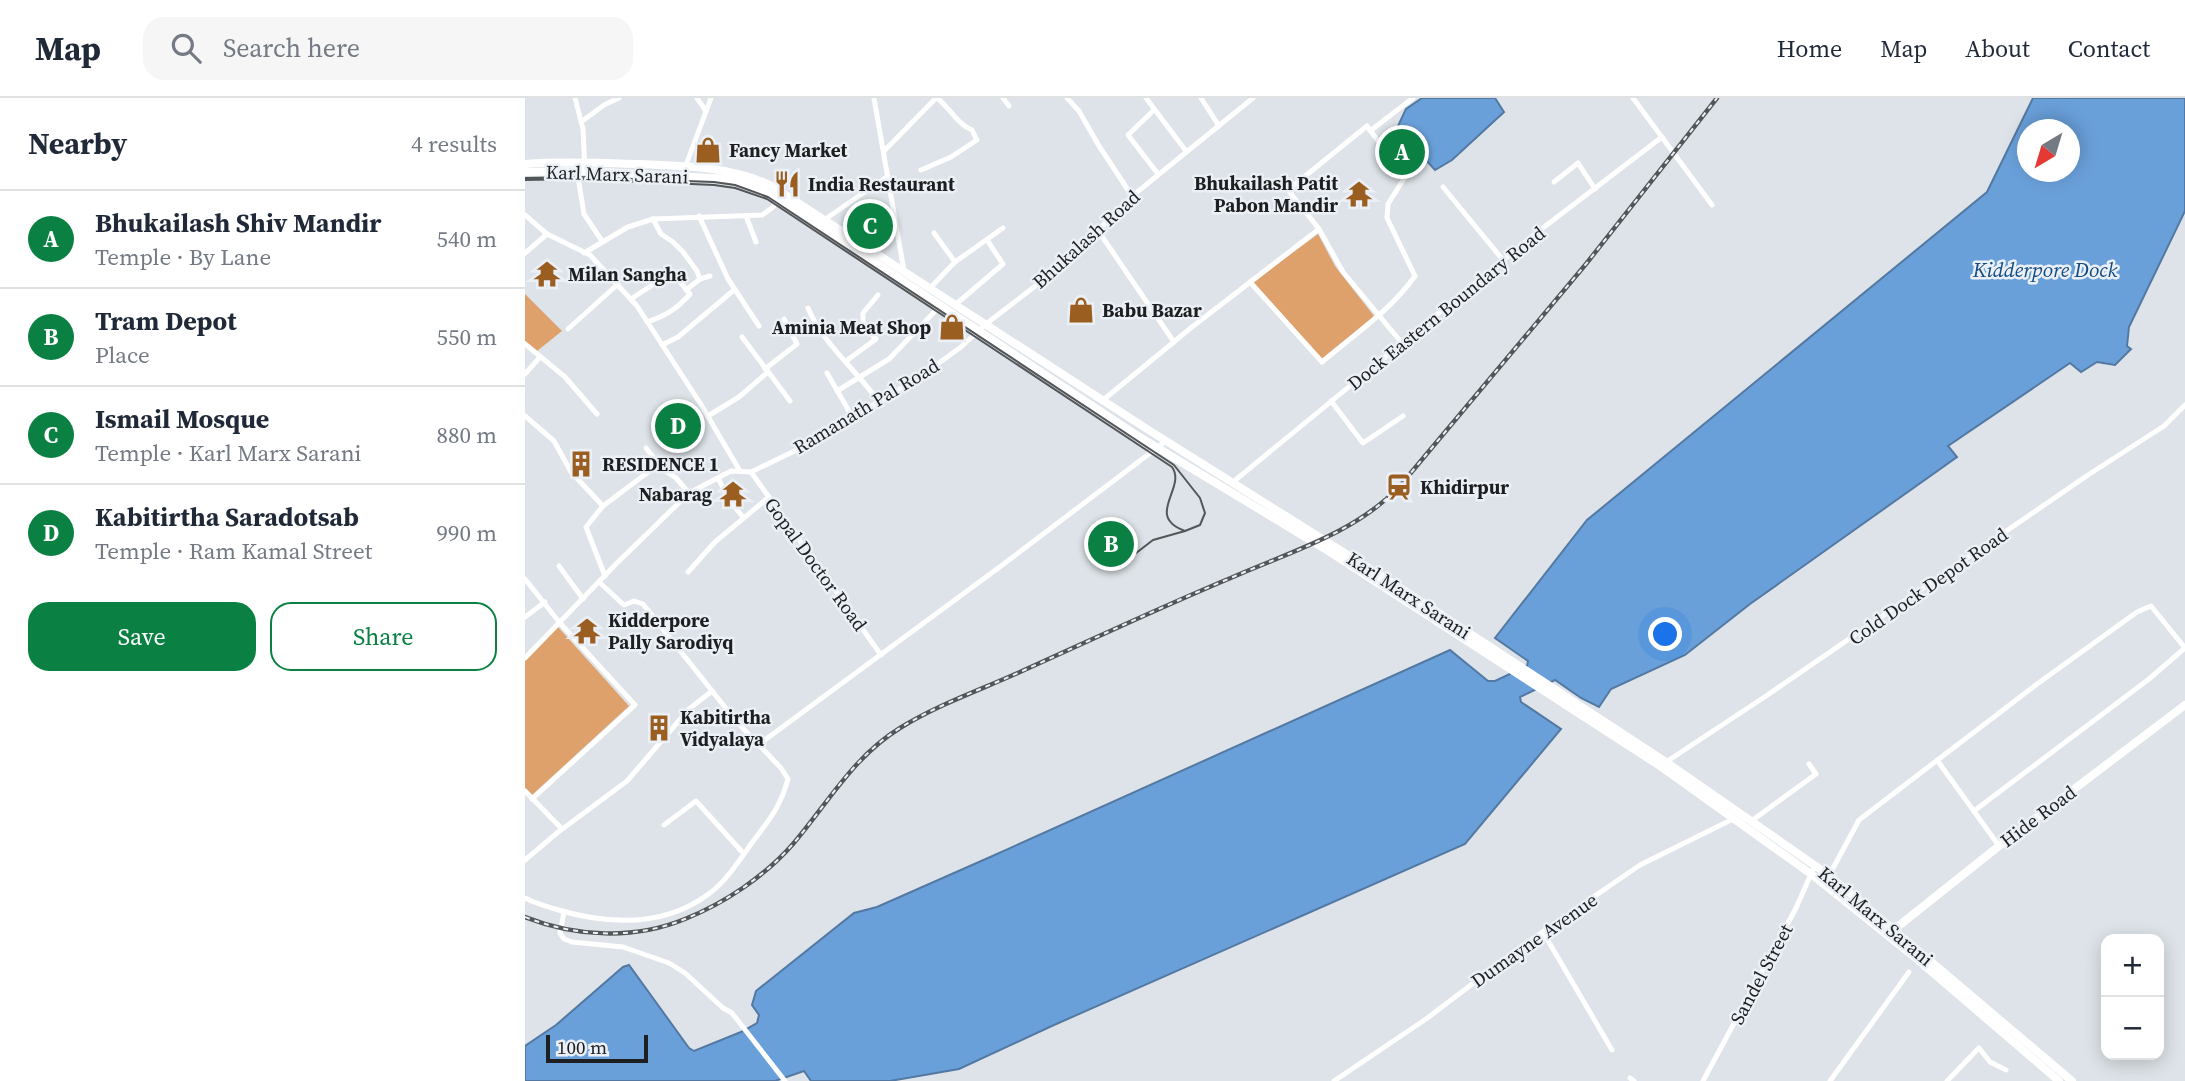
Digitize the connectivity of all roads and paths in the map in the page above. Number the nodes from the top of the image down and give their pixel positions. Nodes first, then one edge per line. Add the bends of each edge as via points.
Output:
1 (575, 98) edge
2 (619, 98) edge
3 (697, 98) edge
4 (711, 98) edge
5 (874, 98) edge
6 (937, 98) edge
7 (1003, 98) edge
8 (1067, 98) edge
9 (1146, 98) edge
10 (1201, 98) edge
11 (1254, 98) edge
12 (1413, 98) edge
13 (1633, 98) edge
14 (1009, 106) dead end
15 (1154, 110) junction
16 (706, 111) junction
17 (581, 122) junction
18 (1219, 125) junction
19 (1370, 131) junction
20 (1662, 137) junction
21 (884, 150) junction
22 (1186, 151) junction
23 (525, 164) edge
24 (686, 165) junction
25 (582, 170) junction
26 (921, 170) dead end
27 (525, 172) edge
28 (708, 172) junction
29 (684, 176) junction
30 (888, 176) junction
31 (1156, 176) junction
32 (1554, 182) dead end
33 (1443, 187) dead end
34 (1595, 189) junction
35 (781, 196) junction
36 (1132, 196) junction
37 (1713, 205) dead end
38 (525, 215) edge
39 (699, 215) junction
40 (746, 216) junction
41 (653, 219) junction
42 (822, 223) junction
43 (1003, 228) dead end
44 (1319, 229) junction
45 (1099, 232) junction
46 (934, 233) dead end
47 (547, 234) junction
48 (987, 240) junction
49 (601, 241) junction
50 (756, 242) dead end
51 (525, 253) edge
52 (584, 253) junction
53 (1503, 260) junction
54 (955, 262) junction
55 (710, 275) dead end
56 (902, 275) junction
57 (700, 279) junction
58 (1250, 282) junction
59 (618, 284) junction
60 (930, 288) junction
61 (686, 290) junction
62 (734, 290) junction
63 (878, 296) dead end
64 (631, 299) junction
65 (941, 305) junction
66 (955, 305) junction
67 (808, 308) dead end
68 (1377, 316) junction
69 (784, 319) dead end
70 (647, 322) junction
71 (759, 326) dead end
72 (982, 327) junction
73 (568, 329) dead end
74 (742, 337) dead end
75 (1174, 342) junction
76 (1401, 342) junction
77 (525, 344) edge
78 (662, 345) junction
79 (540, 357) junction
80 (846, 361) junction
81 (767, 371) junction
82 (827, 373) dead end
83 (525, 374) edge
84 (862, 378) junction
85 (837, 391) junction
86 (1103, 400) junction
87 (790, 401) dead end
88 (1331, 401) junction
89 (879, 402) junction
90 (2185, 405) edge
91 (1096, 408) junction
92 (597, 414) dead end
93 (525, 415) edge
94 (708, 416) junction
95 (1403, 416) dead end
96 (853, 418) junction
97 (1166, 441) junction
98 (646, 449) dead end
99 (1158, 449) junction
100 (659, 464) junction
101 (739, 471) junction
102 (751, 472) junction
103 (718, 478) junction
104 (1233, 482) junction
105 (689, 493) junction
106 (769, 497) junction
107 (603, 506) junction
108 (743, 517) junction
109 (559, 566) dead end
110 (688, 572) dead end
111 (605, 576) junction
112 (525, 579) edge
113 (599, 582) junction
114 (583, 599) junction
115 (545, 602) junction
116 (525, 617) edge
117 (560, 623) junction
118 (2185, 648) edge
119 (881, 655) junction
120 (525, 659) edge
121 (1505, 661) junction
122 (712, 691) junction
123 (1561, 697) junction
124 (2185, 705) edge
125 (758, 745) junction
126 (1937, 760) junction
127 (1666, 762) junction
128 (1809, 764) dead end
129 (525, 792) edge
130 (532, 799) junction
131 (1975, 811) junction
132 (1738, 817) junction
133 (1748, 824) junction
134 (664, 825) dead end
135 (562, 829) junction
136 (1999, 846) junction
137 (744, 853) junction
138 (525, 860) edge
139 (1813, 870) junction
140 (1829, 876) junction
141 (1825, 885) junction
142 (525, 898) edge
143 (564, 912) junction
144 (1543, 932) junction
145 (1891, 932) junction
146 (1920, 957) junction
147 (1909, 972) dead end
148 (1612, 1049) dead end
149 (2006, 1070) dead end
150 (785, 1081) edge
151 (1335, 1081) edge
152 (1703, 1081) edge
153 (1830, 1081) edge
154 (1947, 1081) edge
155 (2059, 1081) edge
156 (2072, 1081) edge

1 - 17 street
2 - 17 street
3 - 16 street
4 - 16 street
5 - 21 street
6 - 21 street
6 - 26 street via 977,140
7 - 14 street
8 - 36 street
9 - 15 street
10 - 18 street
11 - 18 street, Bhukalash Road
12 - 19 street
13 - 20 street
15 - 22 street
15 - 31 street via 1128,135
16 - 24 street
17 - 25 street
18 - 22 street, Bhukalash Road
19 - 44 street via 1367,126 1288,190
19 - 68 street via 1405,177 1388,204 1387,218 1415,276
20 - 34 street, Dock Eastern Boundary Road
20 - 37 street
21 - 30 street
22 - 31 street, Bhukalash Road
23 - 25 main road via 551,162
24 - 25 main road
24 - 28 main road
24 - 29 street
25 - 27 main road, Karl Marx Sarani
25 - 29 main road, Karl Marx Sarani
25 - 49 street via 584,214
28 - 29 main road, Karl Marx Sarani
28 - 35 main road, Karl Marx Sarani via 739,173
30 - 42 street
30 - 56 street
31 - 36 street, Bhukalash Road
32 - 34 street via 1578,163
33 - 53 street
34 - 53 street, Dock Eastern Boundary Road
35 - 40 street via 762,215
35 - 42 main road, Karl Marx Sarani
36 - 45 street, Bhukalash Road
38 - 47 street
39 - 40 street
39 - 41 street
39 - 62 street
40 - 50 street
41 - 49 street
41 - 57 street
42 - 56 main road, Karl Marx Sarani
43 - 48 street
44 - 58 street
44 - 68 street via 1343,272
45 - 72 street, Bhukalash Road
45 - 75 street
46 - 54 street
47 - 51 street
47 - 52 street
48 - 54 street
48 - 66 street via 1003,264
49 - 52 street
52 - 59 street
53 - 76 street, Dock Eastern Boundary Road
54 - 60 street
55 - 57 street
56 - 60 main road, Karl Marx Sarani
56 - 65 main road
57 - 61 street
58 - 68 street via 1322,362
58 - 75 street
59 - 64 street
59 - 73 street
60 - 66 main road, Karl Marx Sarani
61 - 64 street via 672,272
61 - 70 street via 689,294 680,306
62 - 71 street
62 - 78 street
63 - 80 street via 863,313 863,324 876,338
64 - 70 street
65 - 72 main road
65 - 84 street via 889,359
66 - 72 main road, Karl Marx Sarani
67 - 80 street
68 - 76 street
69 - 81 street via 797,344
70 - 78 street
72 - 86 main road, Karl Marx Sarani
72 - 89 street, Ramanath Pal Road via 921,376
72 - 91 main road
74 - 81 street
75 - 86 street
76 - 88 street, Dock Eastern Boundary Road
77 - 79 street
78 - 94 street
79 - 83 street
79 - 92 street via 565,377
80 - 84 street
81 - 87 street
81 - 94 street via 739,397
82 - 85 street
84 - 85 street
84 - 89 street
85 - 96 street
86 - 91 street
86 - 97 main road, Karl Marx Sarani
88 - 95 street via 1363,443
88 - 104 street, Dock Eastern Boundary Road
89 - 96 street, Ramanath Pal Road
90 - 127 street, Cold Dock Depot Road via 2164,426
91 - 99 main road
93 - 107 street via 554,441 571,472
94 - 101 street
96 - 102 street, Ramanath Pal Road
97 - 99 street
97 - 104 main road, Karl Marx Sarani
98 - 100 street
99 - 119 street
99 - 121 main road
100 - 105 street
100 - 107 street
101 - 102 street
101 - 103 street
102 - 106 street, Gopal Doctor Road
103 - 105 street
103 - 108 street
104 - 121 main road, Karl Marx Sarani
105 - 111 street
106 - 108 street
106 - 119 street, Gopal Doctor Road
107 - 111 street via 586,527
108 - 110 street
109 - 114 street
111 - 113 street
112 - 115 street
113 - 114 street
113 - 122 street via 624,605 643,604
114 - 117 street
115 - 116 street
115 - 117 street
117 - 120 street
117 - 130 street via 635,705
118 - 126 street via 2156,609 2147,606
118 - 131 street
119 - 125 street
121 - 123 main road, Karl Marx Sarani
122 - 125 street
122 - 135 street via 689,709 627,781
123 - 127 main road, Karl Marx Sarani
123 - 132 main road
124 - 136 main road, Hide Road
125 - 137 street via 788,779 782,800
126 - 131 street
126 - 140 street via 1860,820
127 - 132 main road, Karl Marx Sarani
128 - 133 street via 1816,774
129 - 130 street
130 - 135 street
131 - 136 street
132 - 133 main road, Karl Marx Sarani
132 - 144 street, Dumayne Avenue via 1640,866
133 - 139 main road, Karl Marx Sarani
134 - 137 street via 696,801
135 - 138 street
136 - 145 main road, Hide Road
137 - 143 street via 712,892 666,916 618,922
139 - 140 main road, Karl Marx Sarani
139 - 141 main road
139 - 152 street, Sandel Street
140 - 141 street
140 - 145 main road, Karl Marx Sarani
141 - 145 main road
142 - 143 street
143 - 150 street via 560,933 564,939 623,947 685,973 732,1013
144 - 148 street
144 - 151 street, Dumayne Avenue
145 - 146 main road, Karl Marx Sarani
146 - 155 main road
146 - 156 main road, Karl Marx Sarani via 1976,997
147 - 153 street
149 - 154 street via 1990,1062 1979,1048

